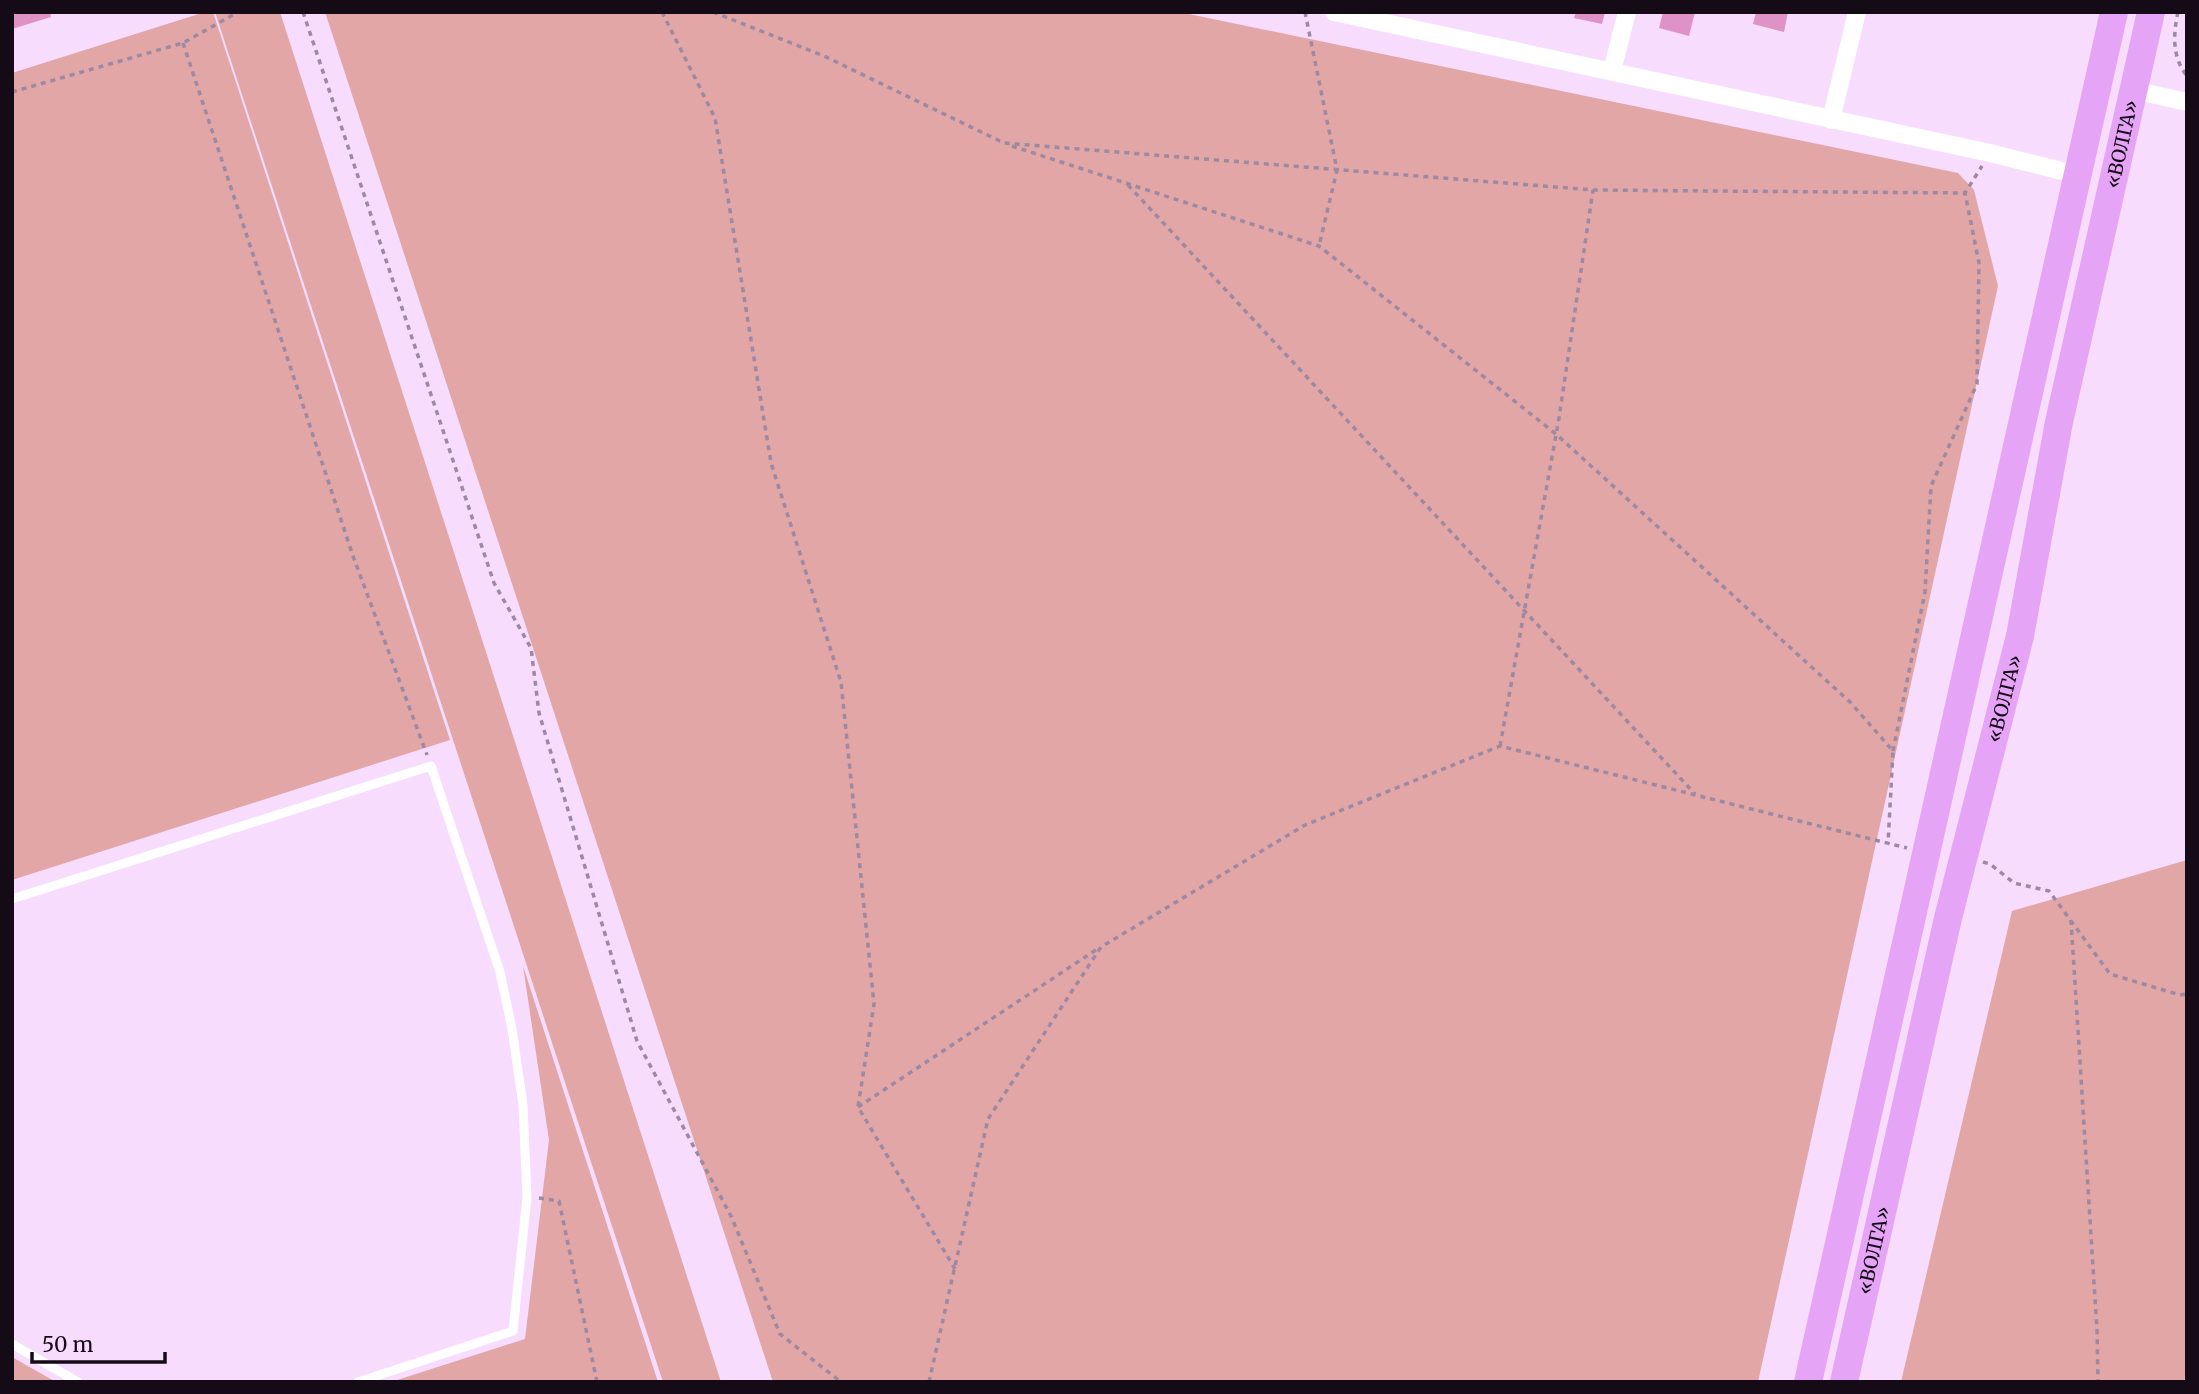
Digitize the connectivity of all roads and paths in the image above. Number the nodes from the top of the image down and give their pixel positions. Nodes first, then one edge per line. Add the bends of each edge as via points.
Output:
1 (238, 12) edge
2 (303, 12) edge
3 (662, 12) edge
4 (713, 12) edge
5 (1305, 12) edge
6 (1334, 12) edge
7 (1627, 12) edge
8 (1857, 12) edge
9 (2114, 12) edge
10 (2151, 12) edge
11 (2178, 12) edge
12 (184, 43) junction
13 (1612, 71) junction
14 (2187, 76) edge
15 (2133, 90) junction
16 (12, 92) edge
17 (2187, 102) edge
18 (1831, 120) junction
19 (1004, 143) junction
20 (1990, 153) junction
21 (1336, 170) junction
22 (2078, 175) junction
23 (1126, 183) junction
24 (1593, 190) junction
25 (1965, 193) junction
26 (1319, 246) junction
27 (1556, 434) junction
28 (1524, 611) junction
29 (1500, 746) junction
30 (1893, 751) junction
31 (431, 766) junction
32 (1697, 796) junction
33 (1888, 844) junction
34 (1914, 849) dead end
35 (1980, 862) dead end
36 (12, 900) edge
37 (2071, 918) junction
38 (1101, 947) junction
39 (2187, 994) edge
40 (858, 1107) junction
41 (527, 1197) junction
42 (955, 1269) junction
43 (12, 1344) edge
44 (78, 1382) edge
45 (358, 1382) edge
46 (597, 1382) edge
47 (841, 1382) edge
48 (929, 1382) edge
49 (1808, 1382) edge
50 (1844, 1382) edge
51 (2098, 1382) edge

1 - 12 path
2 - 47 path via 494,583 531,648 539,713 637,1041 731,1216 780,1334
3 - 40 path via 715,118 771,463 841,682 873,1003
4 - 19 path via 824,56
5 - 21 path
6 - 13 street
7 - 13 street
8 - 18 street
9 - 22 highway, «ВОЛГА»
10 - 15 highway, «ВОЛГА»
11 - 14 path via 2175,51
12 - 16 path
12 - 31 path via 353,556
13 - 18 street
15 - 17 street
15 - 50 highway, «ВОЛГА» via 2059,422 2020,636 1948,918
18 - 20 street
19 - 21 path
19 - 23 path
20 - 22 street
20 - 25 path
21 - 24 path
21 - 26 path
22 - 49 highway, «ВОЛГА»
23 - 26 path
23 - 28 path
24 - 25 path
24 - 27 path
25 - 30 path via 1979,263 1977,384 1931,486 1925,592
26 - 27 path
27 - 28 path
27 - 30 path via 1851,703
28 - 29 path
28 - 32 path
29 - 32 path
29 - 38 path via 1305,825
30 - 33 path
31 - 36 lane
31 - 41 lane via 500,972 523,1105
32 - 33 path
33 - 34 path
35 - 37 path via 1990,864 2014,883 2049,891
37 - 39 path via 2110,974
37 - 51 path
38 - 40 path
38 - 42 path via 988,1119
40 - 42 path
41 - 45 lane via 513,1331
41 - 46 path via 559,1201
42 - 48 path
43 - 44 lane

